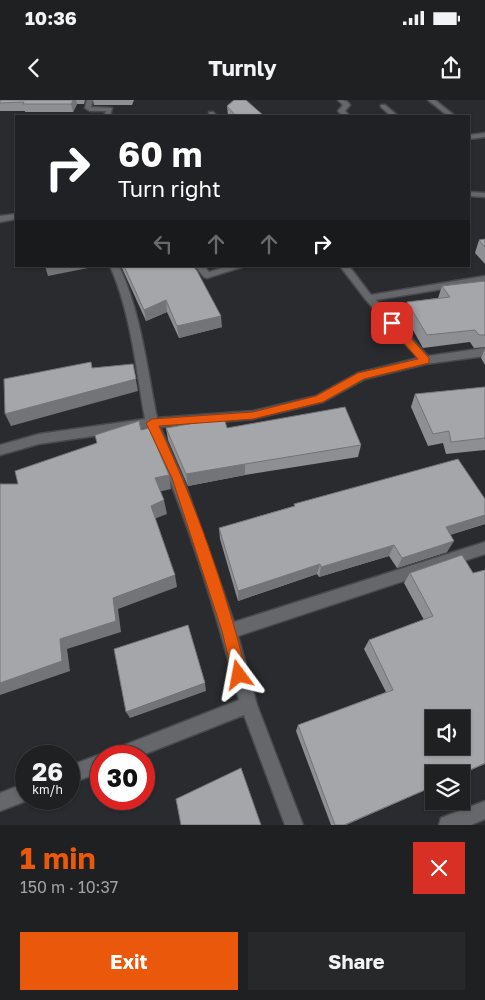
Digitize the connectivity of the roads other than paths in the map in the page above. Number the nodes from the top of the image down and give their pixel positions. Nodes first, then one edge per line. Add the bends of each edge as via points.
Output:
1 (90, 100) edge
2 (341, 100) edge
3 (431, 100) edge
4 (383, 106) dead end
5 (107, 115) edge
6 (346, 115) edge
7 (395, 115) edge
8 (451, 115) edge
9 (470, 194) edge
10 (485, 195) edge
11 (15, 217) edge
12 (0, 219) edge
13 (114, 267) edge
14 (200, 267) edge
15 (237, 267) edge
16 (345, 267) edge
17 (485, 279) edge
18 (369, 298) junction
19 (485, 352) edge
20 (426, 360) junction
21 (152, 423) junction
22 (0, 450) edge
23 (485, 548) edge
24 (229, 631) junction
25 (248, 705) junction
26 (146, 745) edge
27 (15, 796) edge
28 (0, 802) edge
29 (485, 810) edge
30 (294, 825) edge
31 (448, 825) edge

1 - 5 street via 90,109 110,109
2 - 6 street via 347,105 341,111
3 - 8 street
4 - 7 street
9 - 10 street
11 - 12 street
13 - 21 street via 130,311
14 - 15 street via 207,275
16 - 18 street
17 - 18 street
18 - 20 street
19 - 20 street
20 - 21 street via 362,376 319,399 253,416
21 - 22 street via 39,439
21 - 24 street via 177,478
23 - 24 street
24 - 25 street
25 - 26 street
25 - 30 street
27 - 28 street
29 - 31 street

